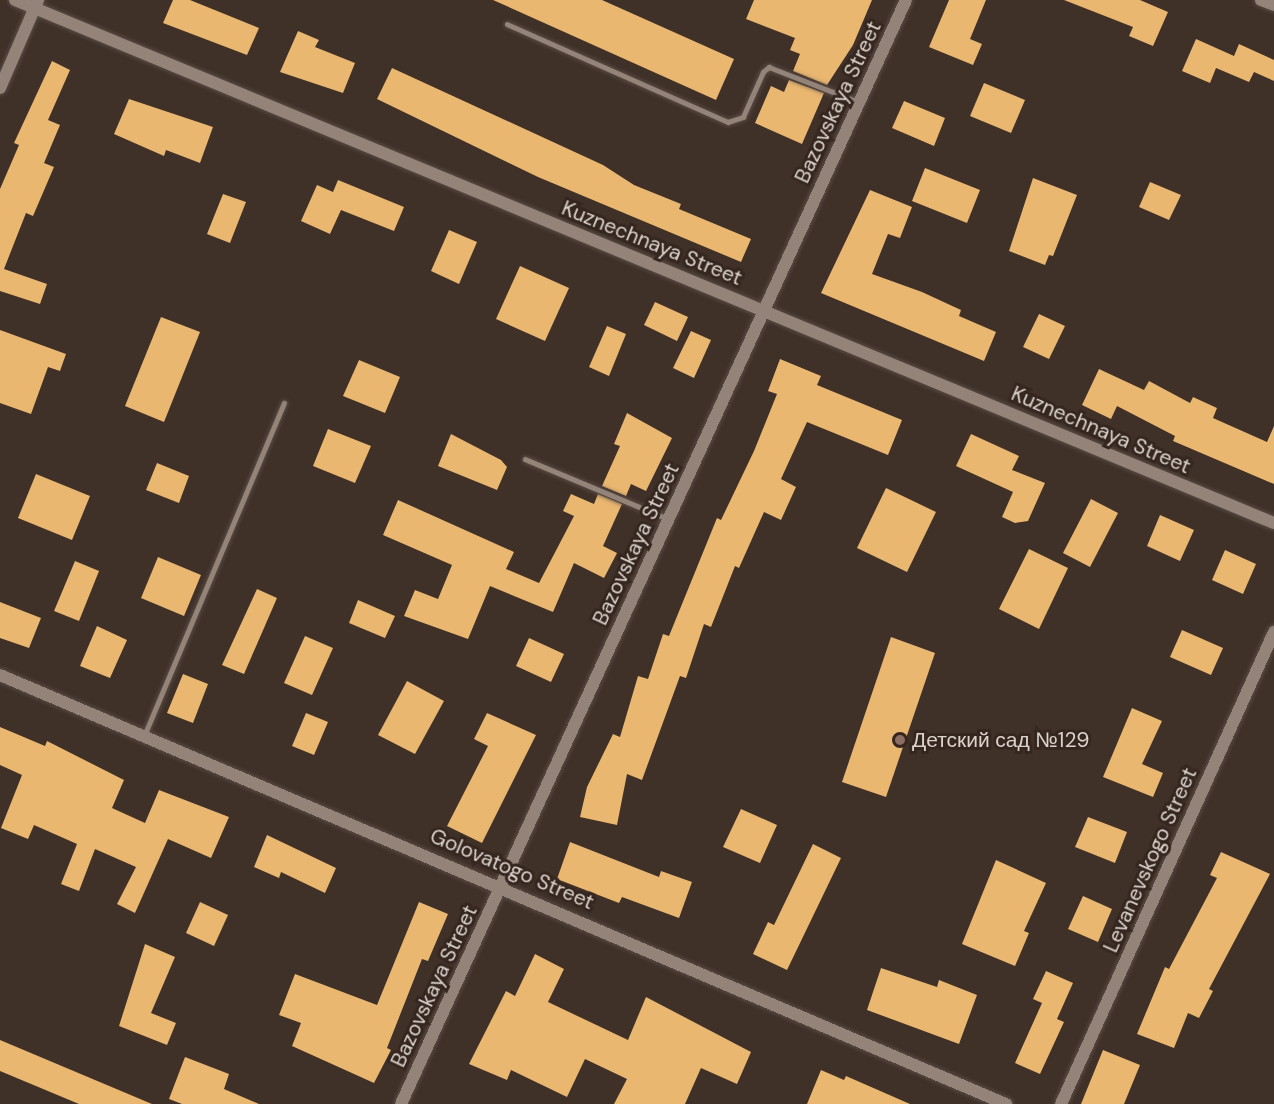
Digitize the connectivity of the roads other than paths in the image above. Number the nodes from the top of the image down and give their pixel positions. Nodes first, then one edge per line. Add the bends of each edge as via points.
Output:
1 (15, 0) edge
2 (906, 0) edge
3 (1261, 0) edge
4 (36, 4) edge
5 (1274, 5) edge
6 (507, 24) dead end
7 (0, 88) edge
8 (860, 102) junction
9 (764, 310) junction
10 (284, 403) dead end
11 (525, 459) dead end
12 (669, 519) junction
13 (1274, 524) edge
14 (1274, 632) edge
15 (0, 675) edge
16 (144, 736) junction
17 (501, 886) junction
18 (402, 1104) edge
19 (1006, 1104) edge
20 (1061, 1104) edge

1 - 4 street, Kuznechnaya Street
2 - 8 street, Bazovskaya Street
3 - 5 street
4 - 7 street
4 - 9 street, Kuznechnaya Street
6 - 8 lane via 728,122 743,117 759,78 769,67
8 - 9 street, Bazovskaya Street
9 - 12 street, Bazovskaya Street
9 - 13 street, Kuznechnaya Street
10 - 16 lane
11 - 12 lane
12 - 17 street, Bazovskaya Street
14 - 20 street, Levanevskogo Street
15 - 16 street, Golovatogo Street
16 - 17 street, Golovatogo Street
17 - 18 street, Bazovskaya Street
17 - 19 street, Golovatogo Street

